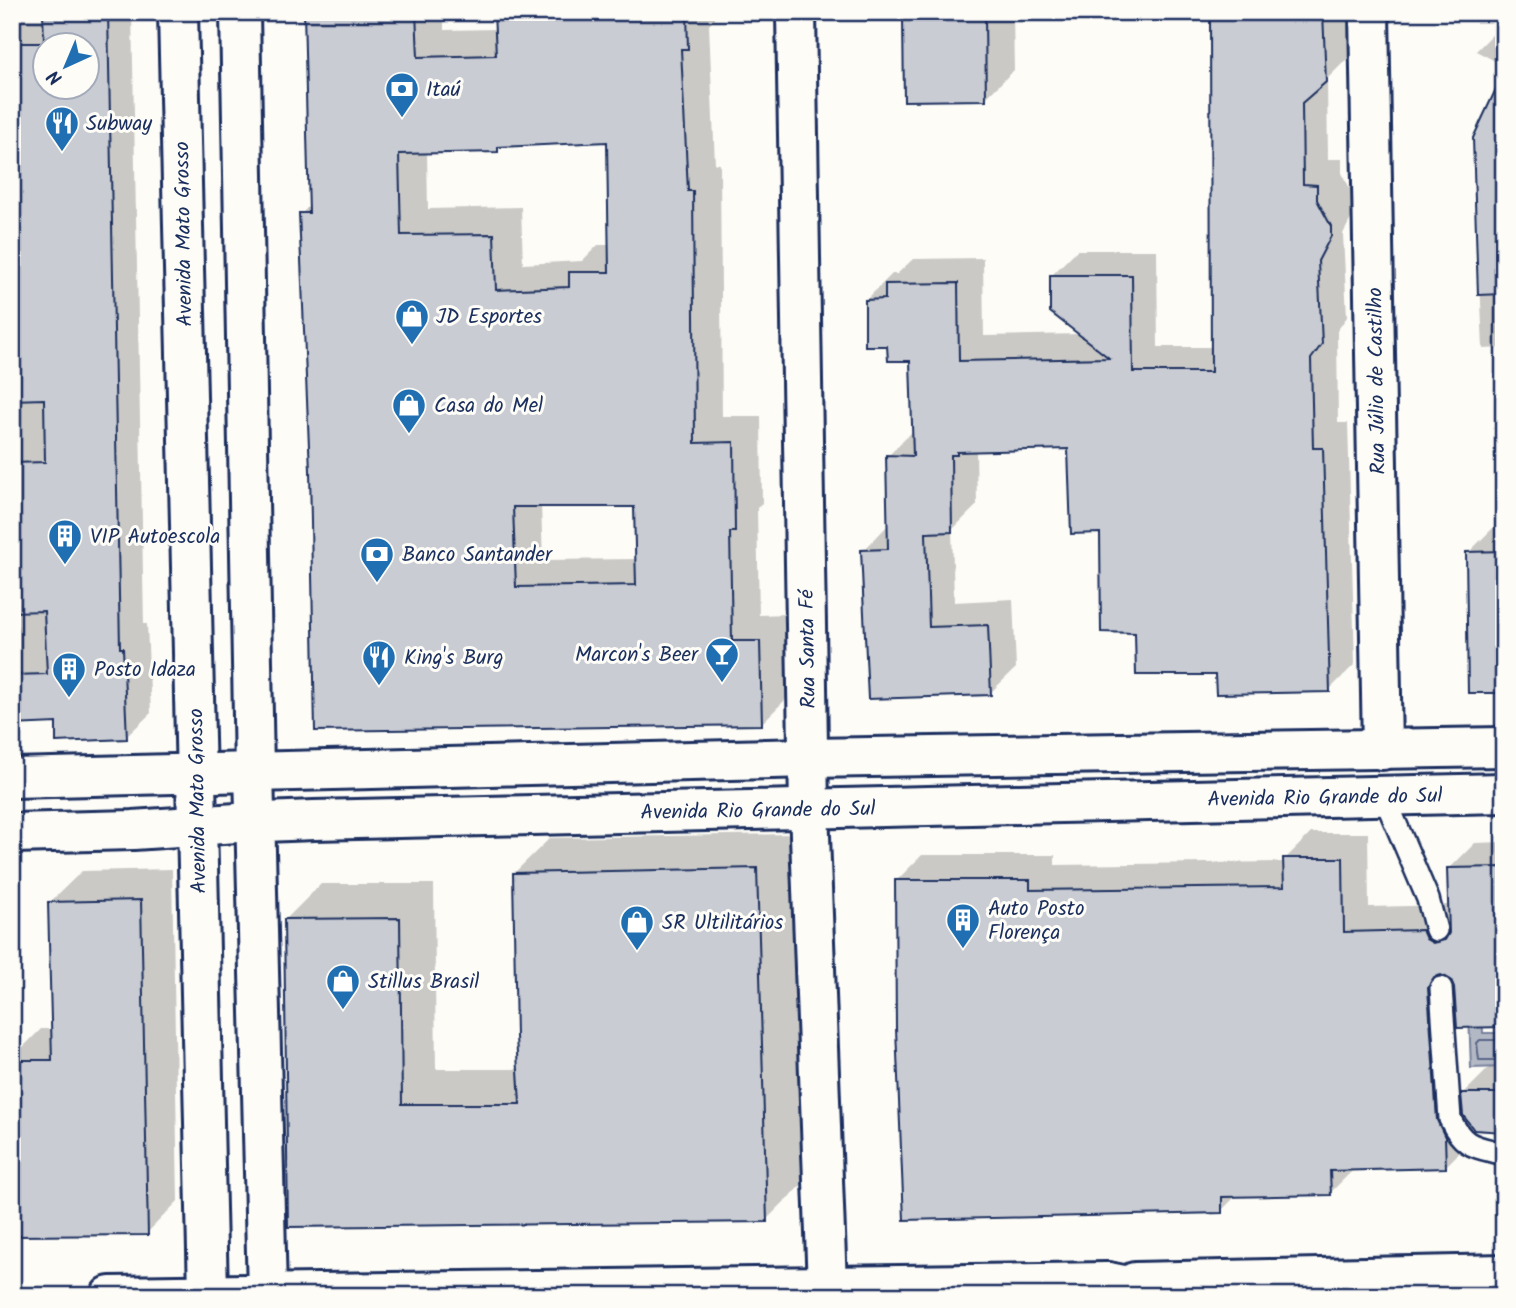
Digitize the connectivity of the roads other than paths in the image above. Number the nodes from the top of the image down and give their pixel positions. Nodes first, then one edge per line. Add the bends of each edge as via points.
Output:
1 (178, 12) edge
2 (240, 12) edge
3 (796, 12) edge
4 (1369, 12) edge
5 (1504, 747) edge
6 (1382, 750) junction
7 (808, 758) junction
8 (254, 771) junction
9 (196, 772) junction
10 (12, 778) edge
11 (1504, 793) edge
12 (1384, 796) junction
13 (809, 809) junction
14 (255, 822) junction
15 (197, 825) junction
16 (12, 833) edge
17 (1436, 930) dead end
18 (1441, 988) dead end
19 (1504, 1154) edge
20 (1504, 1274) edge
21 (1108, 1282) junction
22 (827, 1286) junction
23 (208, 1294) edge
24 (267, 1294) edge
25 (110, 1296) edge
26 (1178, 1296) edge

1 - 9 main road, Avenida Mato Grosso
2 - 8 main road
3 - 7 main road, Rua Santa Fé
4 - 6 main road, Rua Júlio de Castilho
5 - 6 main road
6 - 7 main road
7 - 8 main road
7 - 13 main road, Rua Santa Fé
8 - 9 main road
8 - 14 main road
9 - 10 main road
9 - 15 main road, Avenida Mato Grosso
11 - 12 main road, Avenida Rio Grande do Sul
12 - 13 main road, Avenida Rio Grande do Sul
12 - 17 lane via 1428,898
13 - 14 main road, Avenida Rio Grande do Sul
13 - 22 main road, Rua Santa Fé
14 - 15 main road, Avenida Rio Grande do Sul
14 - 24 main road
15 - 16 main road, Avenida Rio Grande do Sul
15 - 23 main road, Avenida Mato Grosso
18 - 19 lane via 1450,1119 1468,1144
20 - 21 main road
21 - 22 main road
21 - 26 main road
22 - 24 main road
23 - 24 main road
23 - 25 main road

